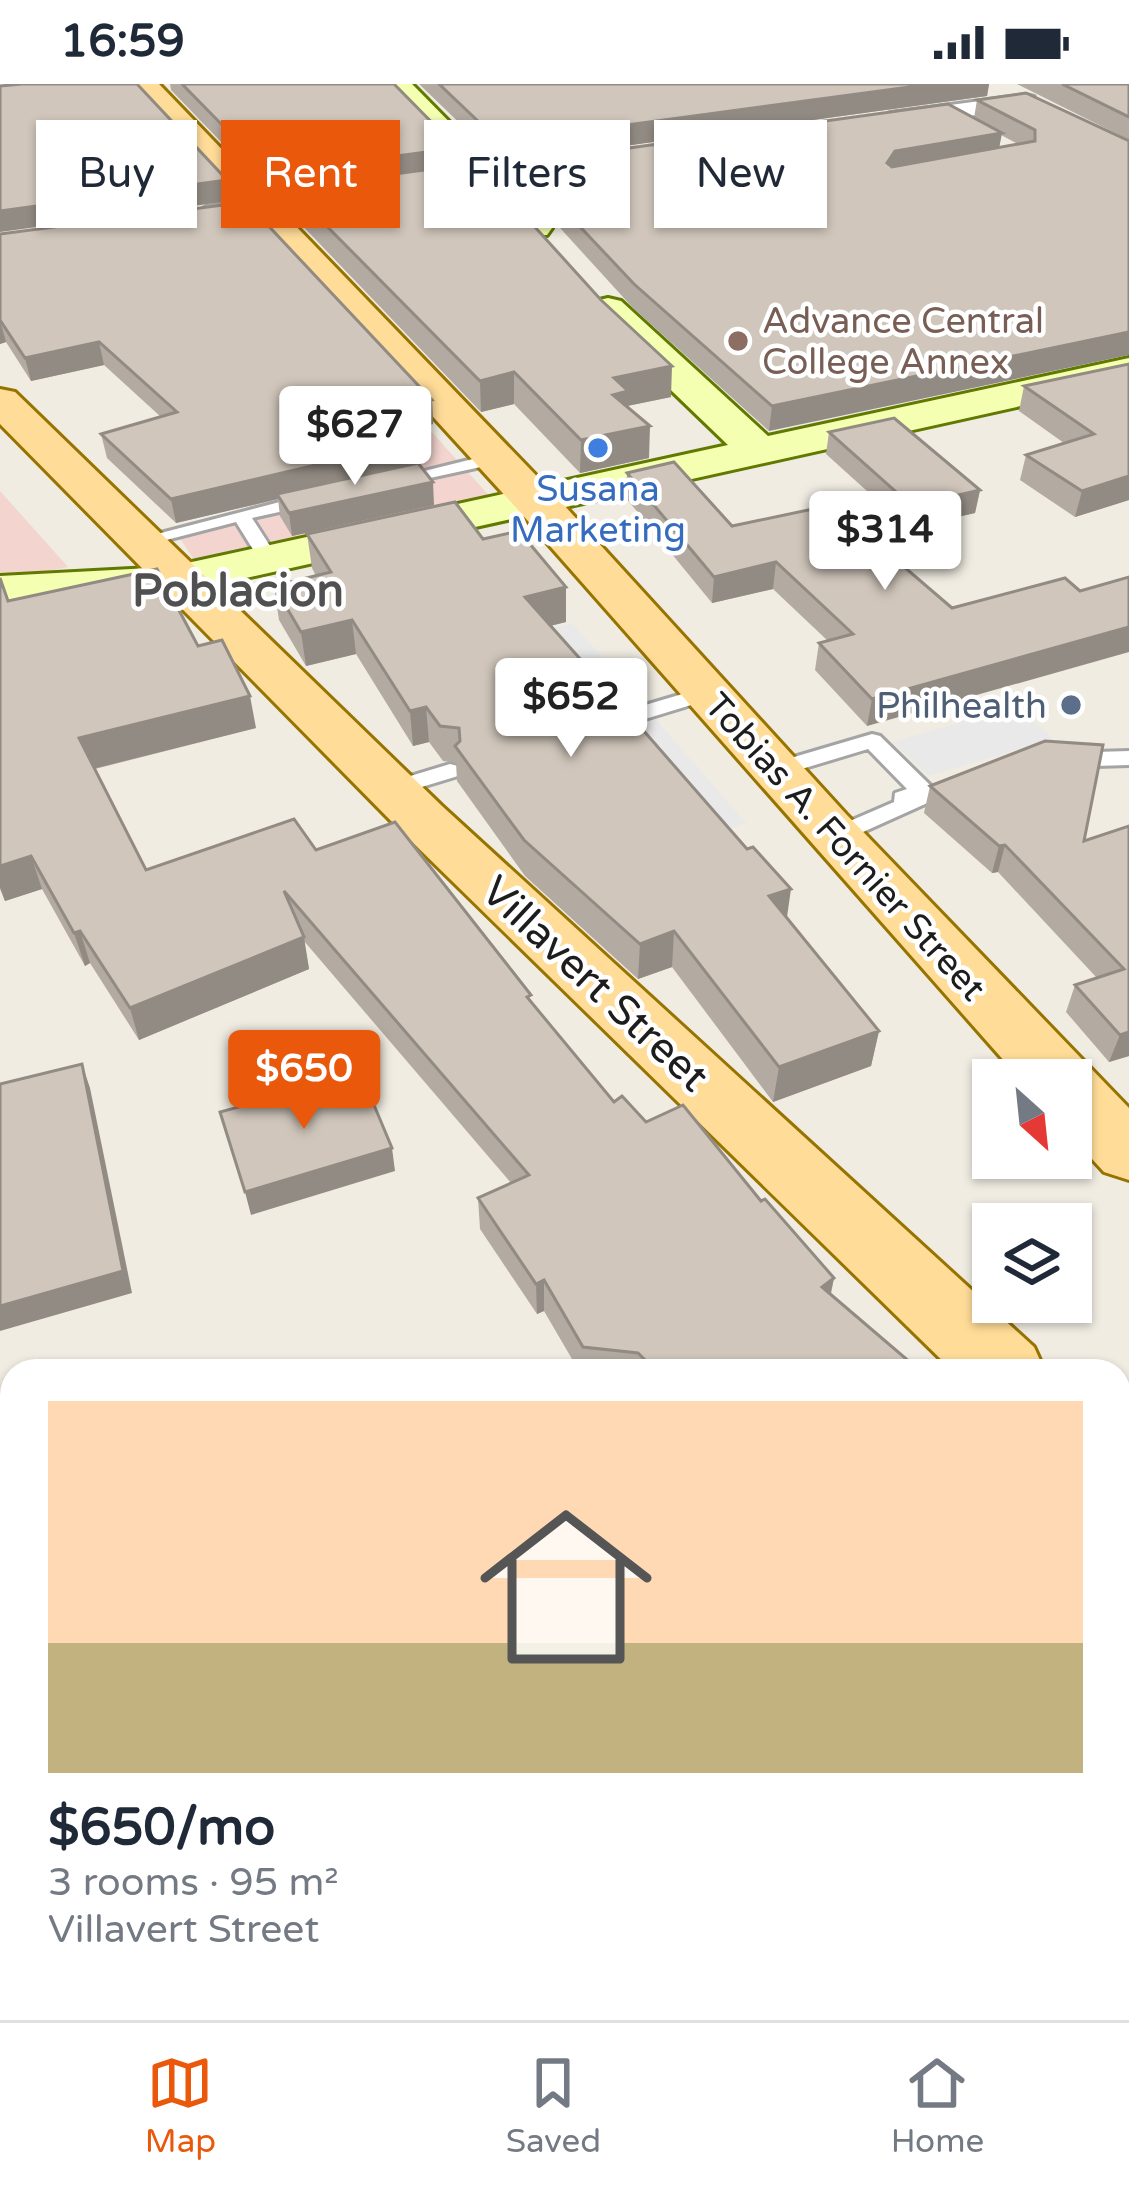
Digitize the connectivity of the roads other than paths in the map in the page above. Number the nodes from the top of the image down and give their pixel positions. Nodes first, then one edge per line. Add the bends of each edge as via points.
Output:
1 (143, 84) edge
2 (397, 84) edge
3 (990, 84) edge
4 (942, 113) junction
5 (433, 120) edge
6 (874, 122) edge
7 (973, 130) edge
8 (221, 170) edge
9 (275, 228) edge
10 (535, 228) edge
11 (559, 255) edge
12 (588, 287) edge
13 (1129, 370) edge
14 (0, 401) edge
15 (0, 448) edge
16 (758, 450) junction
17 (493, 459) junction
18 (379, 484) edge
19 (333, 495) edge
20 (536, 502) junction
21 (241, 515) junction
22 (143, 540) junction
23 (269, 560) junction
24 (165, 584) junction
25 (0, 591) edge
26 (0, 618) edge
27 (706, 693) junction
28 (606, 724) edge
29 (1034, 756) edge
30 (1129, 758) edge
31 (775, 770) junction
32 (994, 771) edge
33 (830, 832) junction
34 (1041, 1059) edge
35 (1092, 1113) edge
36 (1129, 1153) edge
37 (994, 1359) edge

1 - 8 main road, Tobias A. Fornier Street
2 - 5 street
3 - 4 street via 1036,107
4 - 6 street
4 - 7 lane
9 - 17 main road, Tobias A. Fornier Street
10 - 11 street
12 - 16 street
13 - 16 street
14 - 22 main road, Villavert Street
15 - 24 main road, Villavert Street via 92,551
16 - 20 street
17 - 18 lane
17 - 20 main road, Tobias A. Fornier Street
19 - 21 lane
20 - 23 street
20 - 27 main road, Tobias A. Fornier Street
21 - 22 lane
21 - 23 lane
22 - 24 main road, Villavert Street
23 - 24 street
24 - 25 street
24 - 26 street
24 - 37 main road, Villavert Street via 421,780
27 - 28 lane
27 - 31 main road, Tobias A. Fornier Street
29 - 30 lane
31 - 33 main road, Tobias A. Fornier Street
31 - 33 lane via 872,741 923,791
32 - 33 lane
33 - 34 main road, Tobias A. Fornier Street
35 - 36 main road

